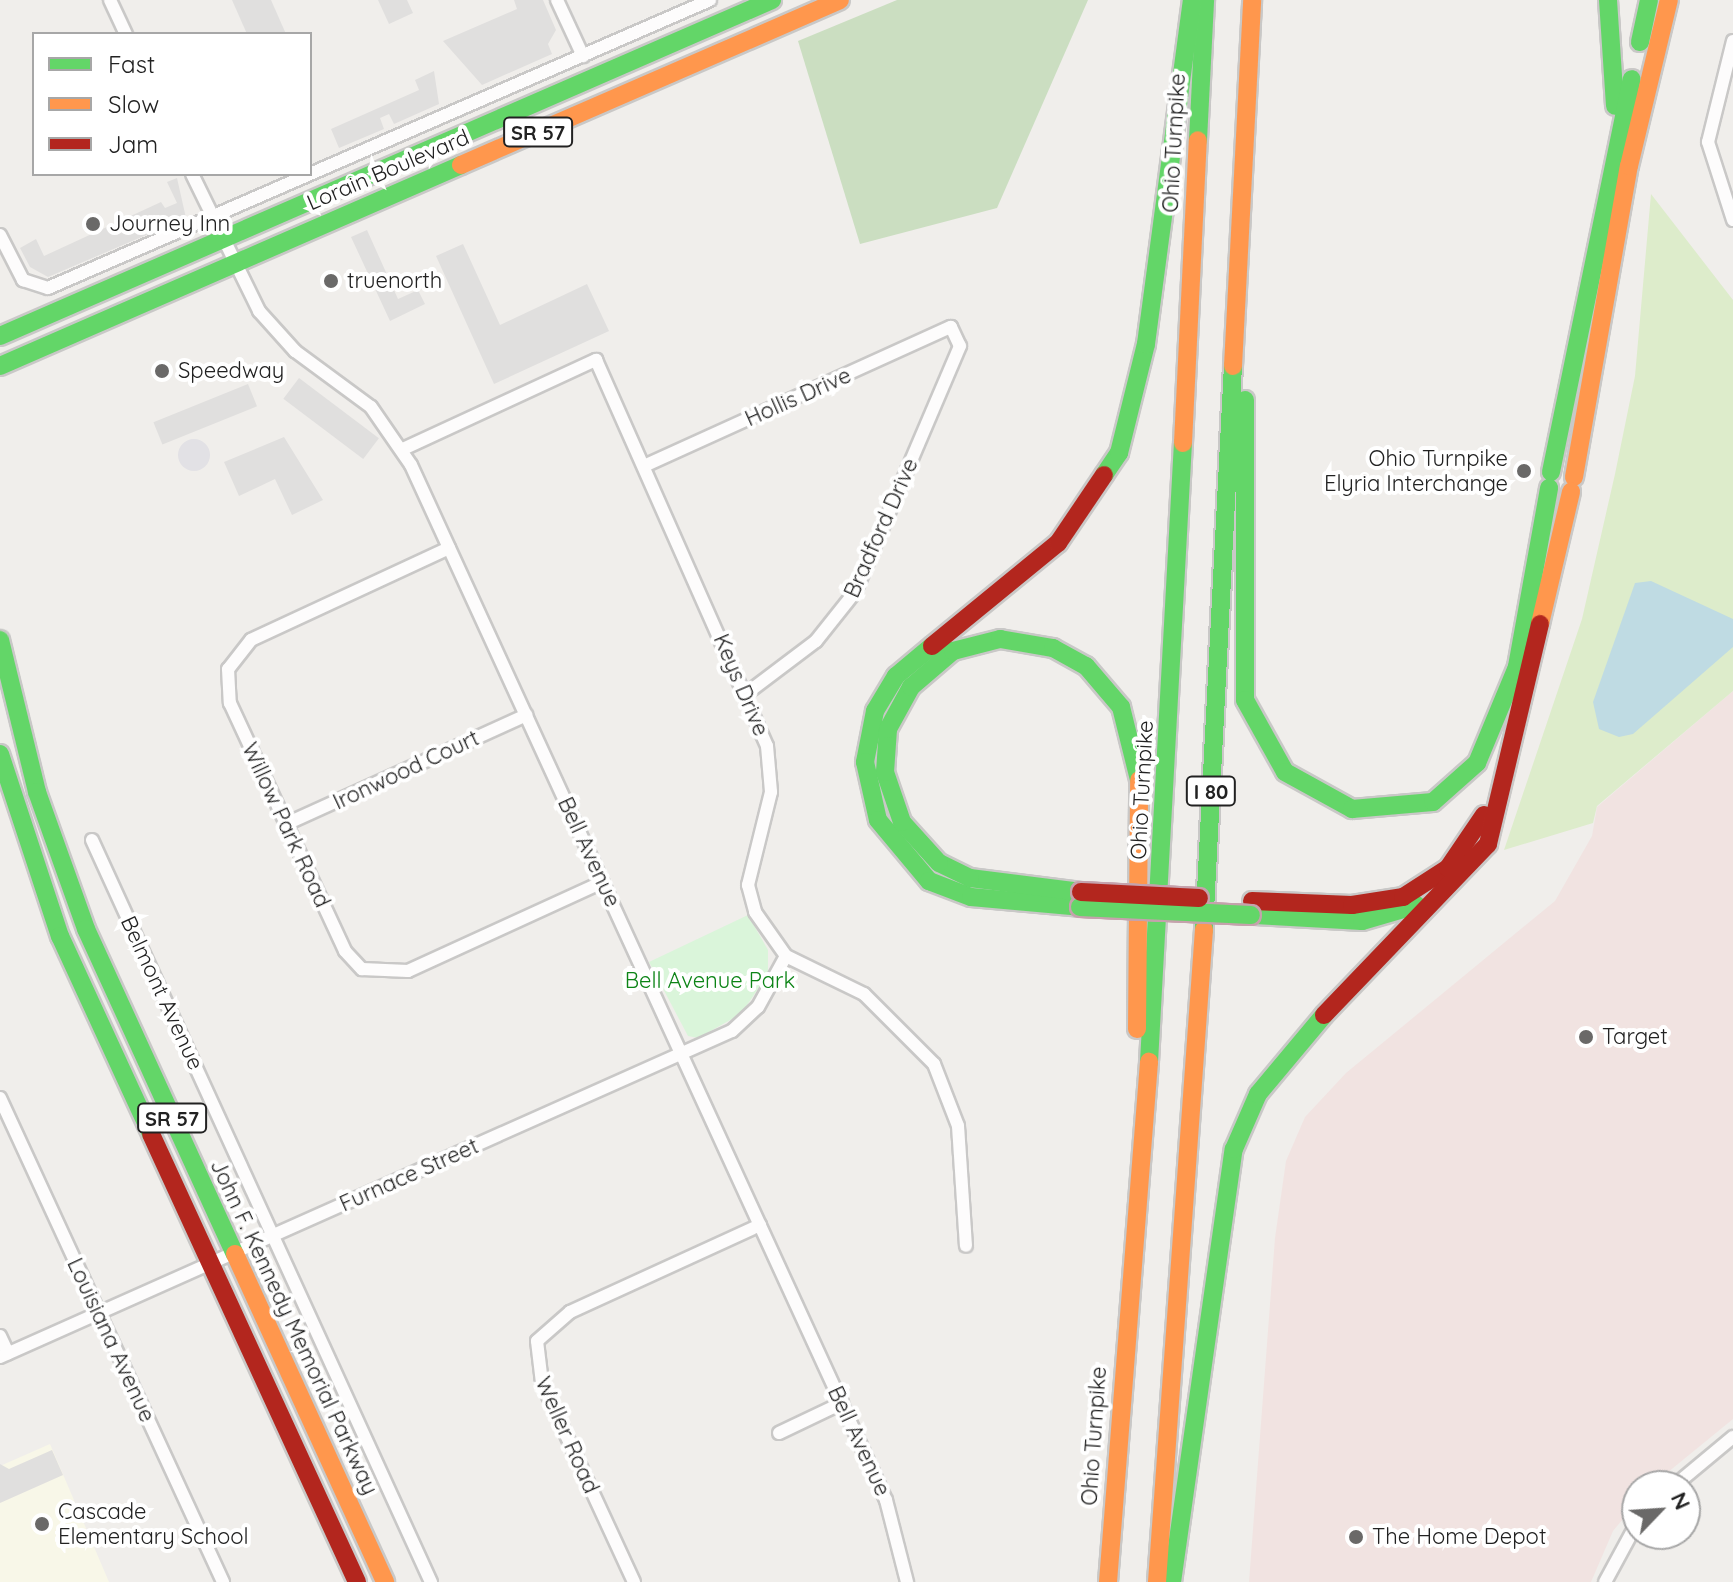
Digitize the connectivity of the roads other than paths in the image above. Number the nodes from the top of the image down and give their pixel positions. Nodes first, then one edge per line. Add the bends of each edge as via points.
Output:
1 (110, 0) edge
2 (557, 0) edge
3 (710, 0) edge
4 (772, 0) edge
5 (840, 0) edge
6 (1192, 0) edge
7 (1205, 0) edge
8 (1252, 0) edge
9 (1608, 0) edge
10 (1649, 0) edge
11 (1658, 0) edge
12 (1669, 0) edge
13 (1658, 24) junction
14 (125, 32) edge
15 (1733, 41) edge
16 (583, 56) junction
17 (1245, 141) junction
18 (312, 174) edge
19 (193, 176) edge
20 (306, 176) edge
21 (1606, 196) junction
22 (212, 217) junction
23 (1733, 220) edge
24 (0, 235) edge
25 (223, 240) junction
26 (234, 261) junction
27 (0, 320) edge
28 (37, 320) junction
29 (951, 327) joint
30 (0, 336) edge
31 (29, 352) junction
32 (0, 366) edge
33 (0, 375) edge
34 (403, 449) junction
35 (644, 466) junction
36 (449, 548) junction
37 (0, 640) edge
38 (1517, 667) junction
39 (746, 694) junction
40 (526, 715) junction
41 (0, 754) edge
42 (286, 824) junction
43 (92, 840) dead end
44 (602, 882) junction
45 (1444, 893) junction
46 (1081, 899) junction
47 (1252, 908) junction
48 (786, 956) junction
49 (681, 1053) junction
50 (0, 1098) edge
51 (1136, 1159) junction
52 (760, 1225) junction
53 (273, 1235) junction
54 (966, 1246) dead end
55 (234, 1253) junction
56 (209, 1264) junction
57 (99, 1313) junction
58 (0, 1336) edge
59 (4, 1355) edge
60 (842, 1403) junction
61 (779, 1433) dead end
62 (1733, 1437) edge
63 (1693, 1470) edge
64 (1622, 1550) edge
65 (223, 1582) edge
66 (357, 1582) edge
67 (385, 1582) edge
68 (431, 1582) edge
69 (634, 1582) edge
70 (907, 1582) edge
71 (1108, 1582) edge
72 (1157, 1582) edge
73 (1172, 1582) edge
74 (1605, 1582) edge

1 - 14 street
2 - 16 street
3 - 16 street, Lorain Boulevard
4 - 25 highway, Lorain Boulevard / SR 57
5 - 26 highway, Lorain Boulevard / SR 57
6 - 46 highway via 1146,344 1119,453 1058,543 896,676 875,711 865,762 878,820 929,881 971,897
7 - 51 highway, Ohio Turnpike / I 80 via 1158,943
8 - 17 highway, I 80
9 - 21 highway via 1617,86
10 - 21 highway
11 - 13 highway
12 - 13 highway
13 - 45 highway via 1572,484 1498,819 1480,858
15 - 23 street via 1708,142
16 - 18 street, Lorain Boulevard
17 - 38 highway via 1242,678 1260,739 1285,772 1333,803 1370,811 1433,802 1477,763
17 - 72 highway, I 80 via 1202,968
19 - 22 street, Bell Avenue
20 - 22 street, Lorain Boulevard
21 - 38 highway
22 - 24 street, Lorain Boulevard via 48,288 30,286 17,272
22 - 25 street, Bell Avenue
25 - 26 street, Bell Avenue
25 - 28 highway, Lorain Boulevard / SR 57
26 - 31 highway, Lorain Boulevard / SR 57
26 - 34 street, Bell Avenue via 270,325 358,395
27 - 28 highway
28 - 30 highway, Lorain Boulevard / SR 57
29 - 35 street, Hollis Drive
29 - 39 street, Bradford Drive via 960,346 855,592 816,641
31 - 32 highway, Lorain Boulevard
31 - 33 highway, SR 57
34 - 35 street, Keys Drive via 596,360
34 - 36 street, Bell Avenue
35 - 39 street, Keys Drive
36 - 40 street, Bell Avenue
36 - 42 street, Willow Park Road via 251,640 233,657 227,694
37 - 55 highway, John F. Kennedy Memorial Parkway / SR 57 via 58,858
38 - 47 highway via 1489,804 1473,839 1448,868 1381,903
39 - 48 street, Keys Drive via 771,769 748,885 755,912
40 - 42 street, Ironwood Court
40 - 44 street, Bell Avenue
41 - 56 highway, SR 57 via 60,936
42 - 44 street, Willow Park Road via 345,951 374,974 408,971
43 - 53 street, Belmont Avenue
44 - 49 street, Bell Avenue
45 - 47 highway via 1362,921
45 - 73 highway via 1289,1049 1244,1124 1224,1192
46 - 47 highway, bridge
46 - 51 highway via 970,878 939,863 902,822 887,781 888,729 911,687 953,651 1000,639 1053,648 1098,678 1129,724 1139,762
48 - 49 street, Furnace Street via 747,1020
48 - 54 street, Keys Drive via 881,1006 934,1064 958,1126
49 - 52 street, Bell Avenue
49 - 53 street, Furnace Street
50 - 57 street, Louisiana Avenue
51 - 71 highway, Ohio Turnpike / I 80
52 - 60 street, Bell Avenue
52 - 69 street, Weller Road via 570,1312 537,1341 542,1383
53 - 55 street, Furnace Street
53 - 68 street, Belmont Avenue
55 - 56 street, Furnace Street
55 - 67 highway, John F. Kennedy Memorial Parkway / SR 57
56 - 57 street, Furnace Street
56 - 66 highway, SR 57
57 - 59 street, Furnace Street
57 - 65 street, Louisiana Avenue
58 - 59 street
60 - 61 street
60 - 70 street, Bell Avenue via 895,1522
62 - 63 street
64 - 74 street

